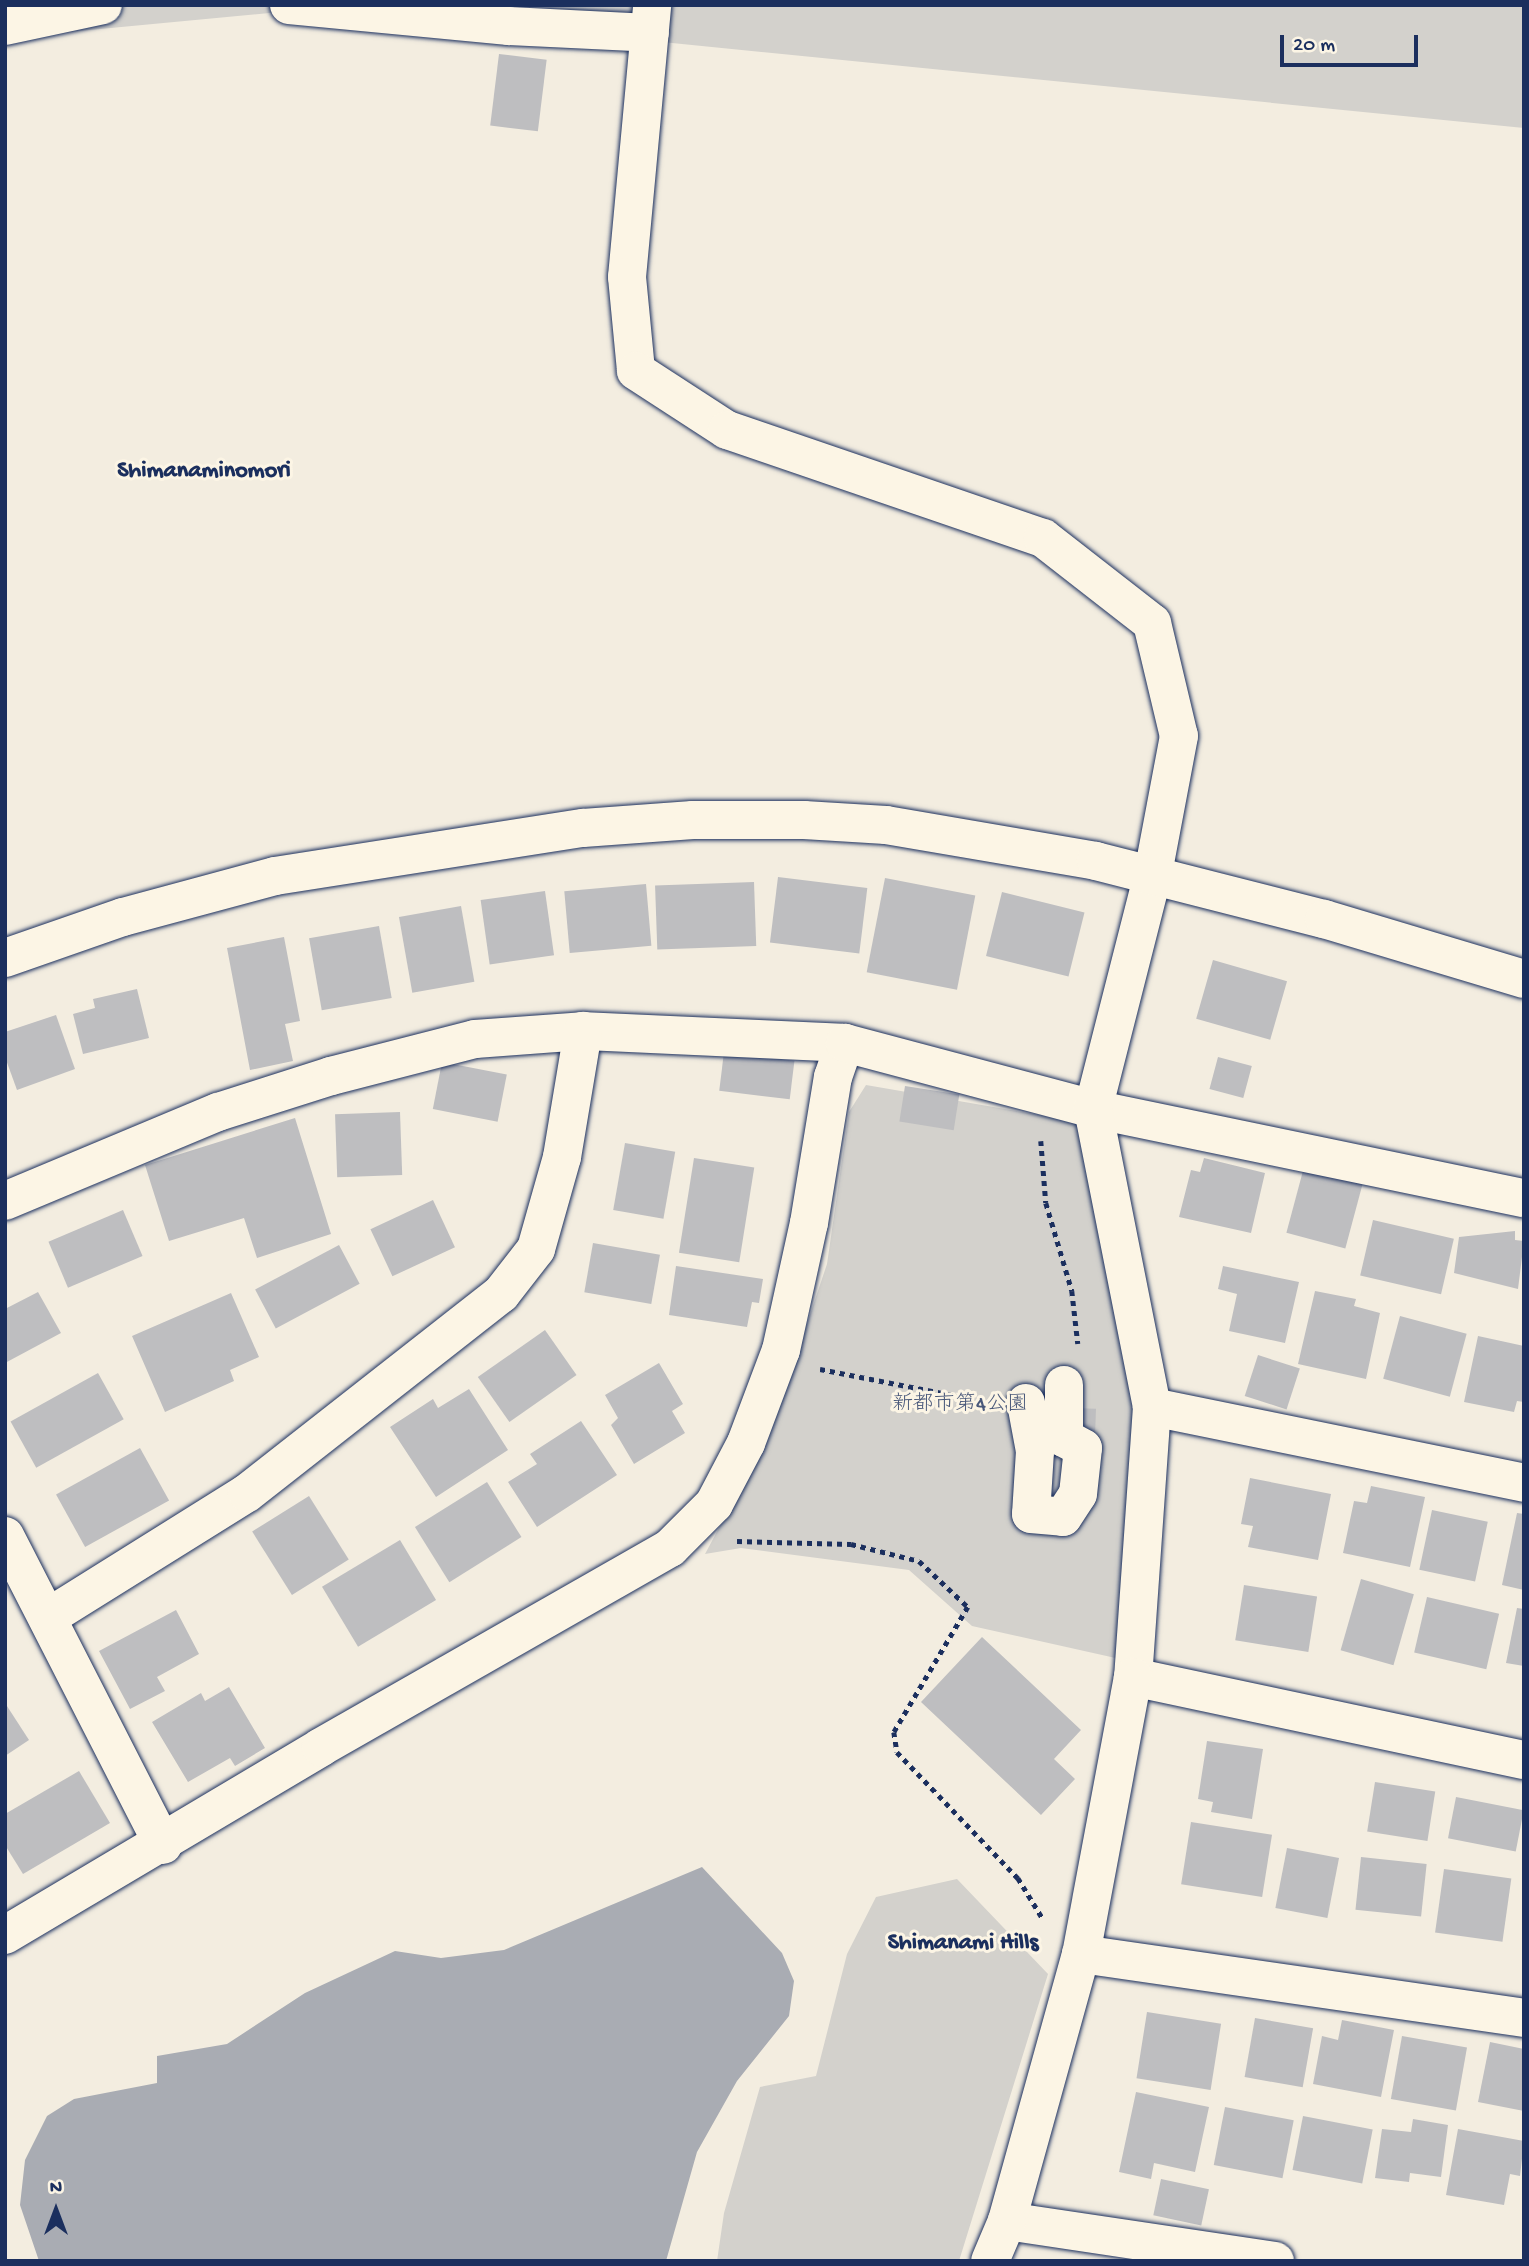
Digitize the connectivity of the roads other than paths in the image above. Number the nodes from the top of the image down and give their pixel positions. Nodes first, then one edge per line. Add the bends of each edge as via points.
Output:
1 (103, 5) edge
2 (289, 5) edge
3 (651, 19) edge
4 (5, 26) edge
5 (1153, 874) junction
6 (5, 958) edge
7 (1524, 979) edge
8 (583, 1031) junction
9 (845, 1043) junction
10 (1093, 1109) junction
11 (1524, 1198) edge
12 (5, 1201) edge
13 (1064, 1385) road end
14 (1026, 1403) road end
15 (1152, 1407) junction
16 (1524, 1483) edge
17 (5, 1536) edge
18 (50, 1616) junction
19 (1133, 1677) junction
20 (1524, 1760) edge
21 (163, 1844) junction
22 (5, 1935) edge
23 (1081, 1954) junction
24 (1524, 2018) edge
25 (1007, 2221) junction
26 (990, 2261) edge
27 (1275, 2261) edge

1 - 4 street
2 - 3 street via 509,26
3 - 5 street via 627,277 636,371 727,430 1043,538 1152,623 1179,736
5 - 6 street via 999,841 886,825 693,820 596,827 275,876 123,917
5 - 7 street
5 - 10 street
8 - 9 street
8 - 12 street via 475,1039 331,1076 218,1112
8 - 18 street via 562,1157 536,1249 501,1294 247,1493
9 - 10 street
9 - 21 street via 833,1077 809,1223 778,1359 746,1443 714,1504 677,1542 321,1747
10 - 11 street
10 - 15 street
13 - 14 street via 1064,1438 1083,1448 1078,1494 1063,1517 1031,1514 1035,1451
15 - 16 street
15 - 19 street
17 - 18 street
18 - 21 street
19 - 20 street
19 - 23 street
21 - 22 street
23 - 24 street
23 - 25 street
25 - 26 street
25 - 27 street

